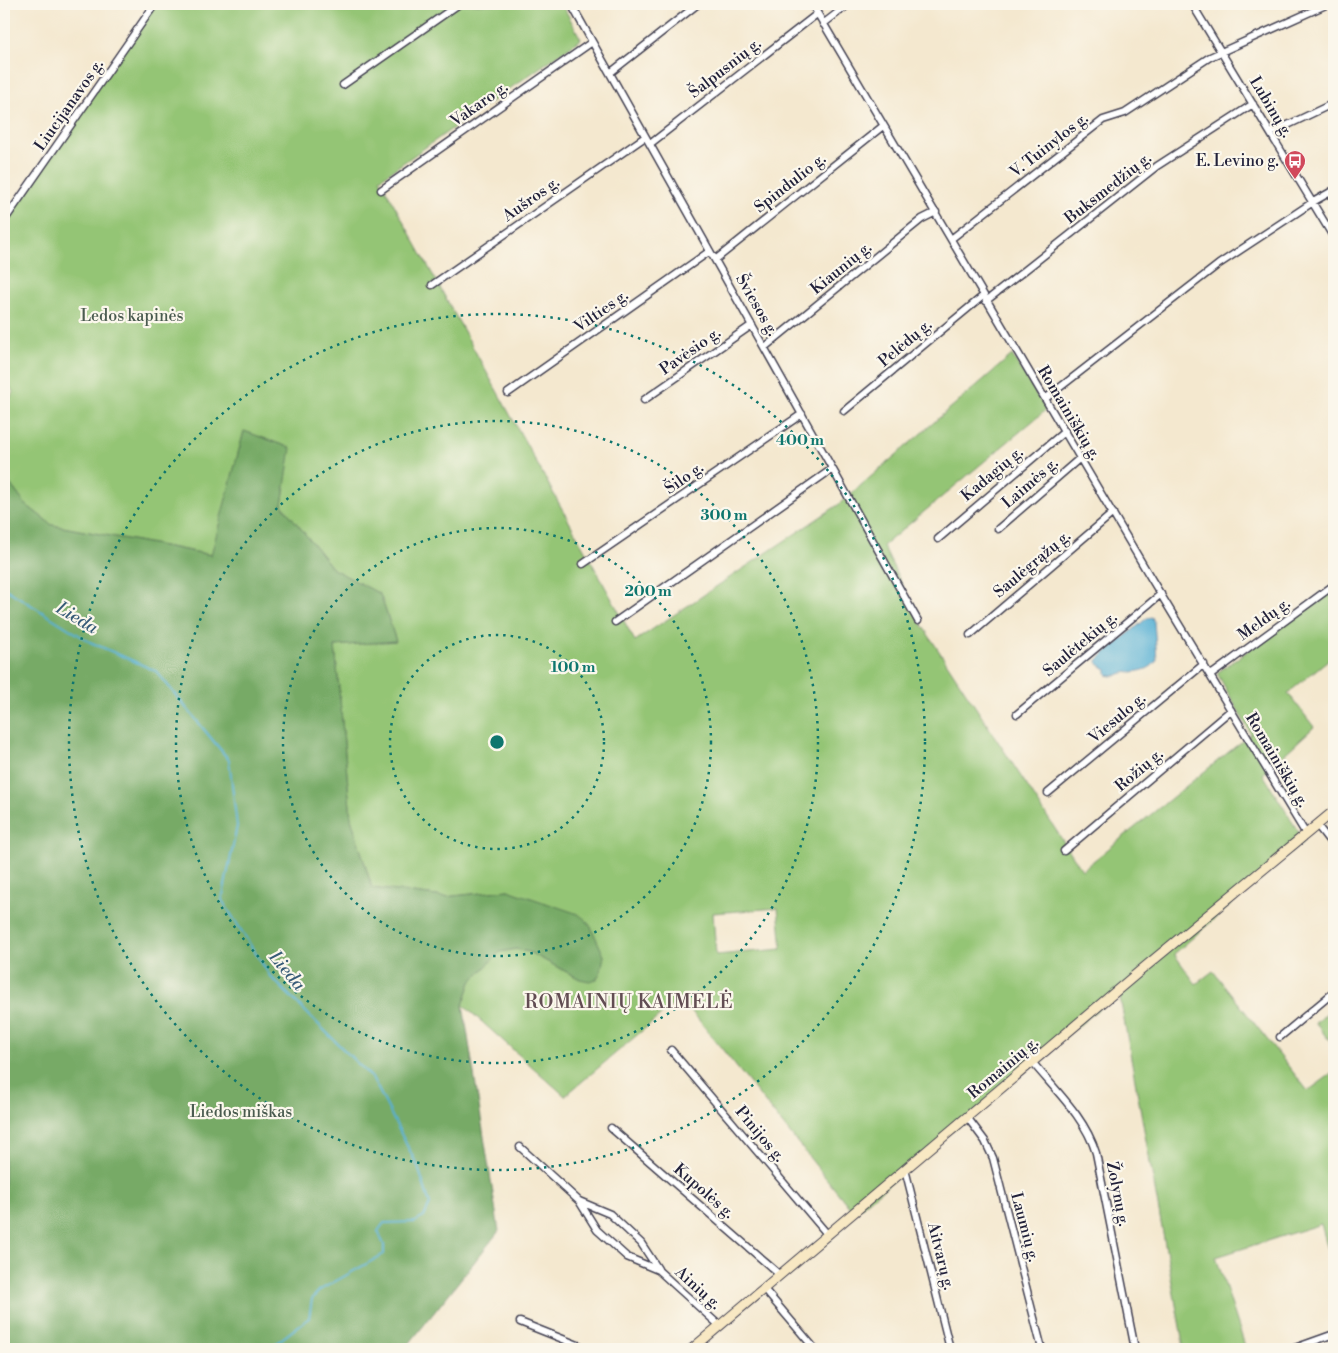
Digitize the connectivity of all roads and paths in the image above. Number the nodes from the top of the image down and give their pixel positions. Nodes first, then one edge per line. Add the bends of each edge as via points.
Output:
1 (155, 4) edge
2 (459, 4) edge
3 (571, 4) edge
4 (698, 4) edge
5 (812, 4) edge
6 (849, 4) edge
7 (1192, 4) edge
8 (1328, 4) edge
9 (818, 14) junction
10 (823, 24) junction
11 (592, 42) junction
12 (1222, 52) junction
13 (610, 73) junction
14 (343, 85) dead end
15 (1334, 102) edge
16 (1253, 104) junction
17 (883, 126) junction
18 (1271, 133) junction
19 (645, 137) junction
20 (650, 144) junction
21 (381, 190) dead end
22 (1334, 190) edge
23 (1312, 202) junction
24 (936, 212) junction
25 (4, 221) edge
26 (951, 238) junction
27 (1334, 238) edge
28 (710, 251) junction
29 (715, 260) junction
30 (432, 284) dead end
31 (985, 299) junction
32 (752, 325) junction
33 (765, 347) junction
34 (508, 393) dead end
35 (1045, 399) junction
36 (644, 400) dead end
37 (844, 412) dead end
38 (802, 414) junction
39 (1065, 431) junction
40 (1080, 458) junction
41 (832, 469) junction
42 (1113, 513) junction
43 (998, 529) dead end
44 (938, 539) dead end
45 (583, 564) dead end
46 (1334, 585) edge
47 (1161, 594) junction
48 (918, 621) dead end
49 (615, 622) dead end
50 (970, 635) dead end
51 (1204, 664) junction
52 (1211, 675) junction
53 (1231, 710) junction
54 (1016, 714) dead end
55 (1048, 794) dead end
56 (1334, 811) edge
57 (1316, 826) junction
58 (1306, 834) junction
59 (1334, 847) edge
60 (1064, 851) dead end
61 (1334, 992) edge
62 (1280, 1037) dead end
63 (671, 1050) dead end
64 (1032, 1063) junction
65 (967, 1117) junction
66 (611, 1128) dead end
67 (520, 1148) dead end
68 (905, 1169) junction
69 (579, 1201) junction
70 (828, 1235) junction
71 (658, 1270) junction
72 (780, 1276) junction
73 (764, 1289) junction
74 (520, 1322) dead end
75 (720, 1326) junction
76 (1334, 1334) edge
77 (588, 1349) edge
78 (692, 1349) edge
79 (816, 1349) edge
80 (950, 1349) edge
81 (1042, 1349) edge
82 (1135, 1349) edge
83 (1292, 1349) edge

1 - 25 street, Liucijanavos g.
2 - 14 street
3 - 11 street, Šviesos g.
4 - 13 street
5 - 9 street, Romainiškių g.
6 - 10 street
7 - 12 street, Lubinų g.
8 - 12 street
9 - 10 street, Romainiškių g.
9 - 20 street, Šalpusnių g.
10 - 17 street, Romainiškių g.
11 - 13 street, Šviesos g.
11 - 21 street, Vakaro g.
12 - 16 street, Lubinų g.
12 - 26 street, V. Tuinylos g. via 1125,113 1103,120
13 - 19 street, Šviesos g.
15 - 18 street
16 - 18 street, Lubinų g.
16 - 31 street, Buksmedžių g. via 1157,166
17 - 24 street, Romainiškių g.
17 - 29 street, Spindulio g.
18 - 23 street, Lubinų g.
19 - 20 street, Šviesos g.
19 - 30 street, Aušros g.
20 - 28 street, Šviesos g.
22 - 23 street
23 - 27 street, Lubinų g.
23 - 35 street via 1219,264
24 - 26 street, Romainiškių g.
24 - 33 street, Kiaunių g. via 922,219
26 - 31 street, Romainiškių g.
28 - 29 street, Šviesos g.
28 - 34 street, Vilties g.
29 - 32 street, Šviesos g.
31 - 35 street, Romainiškių g.
31 - 37 street, Pelėdų g.
32 - 33 street, Šviesos g.
32 - 36 street, Pavėsio g.
33 - 38 street, Šviesos g.
35 - 39 street, Romainiškių g.
38 - 41 street, Šviesos g.
38 - 45 street, Šilo g.
39 - 40 street, Romainiškių g.
39 - 44 street, Kadagių g.
40 - 42 street, Romainiškių g.
40 - 43 street, Laimės g.
41 - 48 street, Šviesos g.
41 - 49 street
42 - 47 street, Romainiškių g.
42 - 50 street, Saulėgrąžų g.
46 - 52 street, Meldų g.
47 - 51 street, Romainiškių g.
47 - 54 street, Saulėtekių g.
51 - 52 street, Romainiškių g.
51 - 55 street, Viesulo g.
52 - 53 street, Romainiškių g.
53 - 58 street, Romainiškių g.
53 - 60 street, Rožių g.
56 - 57 main road, Romainių g.
57 - 58 main road, Romainių g.
57 - 59 street
58 - 64 main road, Romainių g.
61 - 62 street
63 - 70 street, Pinijos g.
64 - 65 main road, Romainių g.
64 - 82 street, Žolynų g. via 1083,1123 1091,1138
65 - 68 main road, Romainių g.
65 - 81 street, Laumių g. via 993,1158
66 - 72 street, Kupolės g.
67 - 69 street, Ainių g.
68 - 70 main road, Romainių g.
68 - 80 street, Aitvarų g.
69 - 71 street, Ainių g. via 610,1214 641,1243
69 - 71 street, Ainių g. via 597,1230 627,1257
70 - 72 main road, Romainių g.
71 - 75 street, Ainių g.
72 - 73 main road, Romainių g.
73 - 75 main road, Romainių g.
73 - 79 street
74 - 77 street
75 - 78 main road, Romainių g.
76 - 83 street

